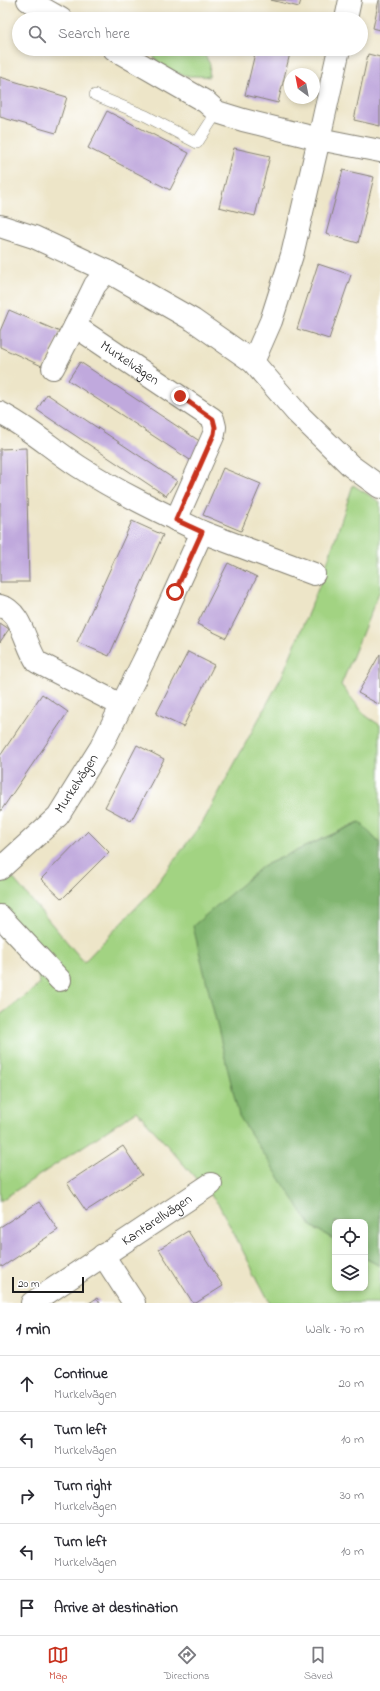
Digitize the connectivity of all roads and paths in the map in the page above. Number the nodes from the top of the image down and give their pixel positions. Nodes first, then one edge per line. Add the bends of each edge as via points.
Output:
1 (28, 0) edge
2 (350, 0) edge
3 (49, 12) edge
4 (347, 12) edge
5 (126, 56) edge
6 (338, 56) edge
7 (95, 95) dead end
8 (217, 112) junction
9 (319, 139) junction
10 (380, 151) edge
11 (0, 226) edge
12 (107, 271) junction
13 (75, 326) junction
14 (253, 362) junction
15 (53, 368) dead end
16 (0, 413) edge
17 (380, 487) edge
18 (176, 520) junction
19 (202, 532) junction
20 (314, 574) dead end
21 (0, 606) edge
22 (121, 705) junction
23 (0, 869) edge
24 (0, 916) edge
25 (60, 980) dead end
26 (211, 1184) dead end
27 (103, 1255) junction
28 (32, 1303) edge
29 (134, 1303) edge

1 - 3 street
2 - 4 street
5 - 8 street via 201,99
6 - 9 street
7 - 8 lane via 146,116 197,143
8 - 9 street
9 - 10 street
9 - 14 street via 292,255 271,321
11 - 12 street via 34,236
12 - 13 street via 96,285
12 - 14 street via 193,320
13 - 15 street
13 - 18 street, Murkelvägen via 213,419 214,434
14 - 17 street via 308,424 352,466
16 - 18 street via 113,488
18 - 19 street
19 - 20 street
19 - 22 street, Murkelvägen
21 - 22 street via 13,612 36,662
22 - 23 street, Murkelvägen via 101,747 58,816
24 - 25 street
26 - 27 street, Kantarellvägen
27 - 28 street, Kantarellvägen
27 - 29 street

